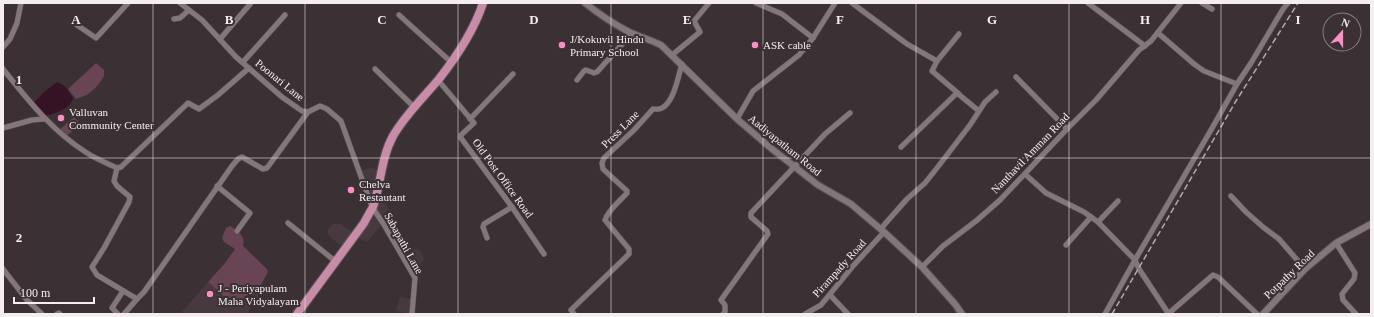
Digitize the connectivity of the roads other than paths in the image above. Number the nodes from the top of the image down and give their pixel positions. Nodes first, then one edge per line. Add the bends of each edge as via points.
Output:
1 (21, 3) edge
2 (128, 3) edge
3 (181, 3) edge
4 (252, 3) edge
5 (483, 3) edge
6 (585, 3) edge
7 (709, 3) edge
8 (756, 3) edge
9 (835, 3) edge
10 (852, 3) edge
11 (1088, 3) edge
12 (1181, 3) edge
13 (1202, 3) edge
14 (1288, 3) edge
15 (1212, 9) dead end
16 (189, 10) junction
17 (286, 15) dead end
18 (399, 15) dead end
19 (174, 19) dead end
20 (77, 25) dead end
21 (630, 32) junction
22 (1158, 33) junction
23 (959, 34) dead end
24 (813, 38) junction
25 (220, 39) junction
26 (1145, 46) junction
27 (3, 48) edge
28 (672, 55) junction
29 (937, 61) junction
30 (243, 62) junction
31 (451, 62) junction
32 (682, 64) junction
33 (249, 68) junction
34 (3, 69) edge
35 (375, 69) dead end
36 (513, 74) dead end
37 (1016, 77) dead end
38 (438, 80) junction
39 (577, 80) dead end
40 (1236, 84) junction
41 (996, 92) dead end
42 (959, 94) junction
43 (414, 107) junction
44 (979, 111) junction
45 (308, 112) junction
46 (850, 113) dead end
47 (44, 119) junction
48 (470, 119) junction
49 (737, 119) junction
50 (3, 128) edge
51 (1068, 128) junction
52 (901, 147) dead end
53 (794, 167) junction
54 (117, 168) junction
55 (1025, 174) junction
56 (217, 186) junction
57 (1231, 196) dead end
58 (1118, 201) dead end
59 (372, 207) junction
60 (512, 207) junction
61 (1091, 217) junction
62 (1098, 222) junction
63 (288, 223) dead end
64 (1371, 224) edge
65 (237, 231) dead end
66 (883, 231) junction
67 (487, 238) dead end
68 (1336, 244) junction
69 (1066, 245) dead end
70 (544, 254) dead end
71 (1135, 260) junction
72 (335, 261) junction
73 (922, 267) junction
74 (3, 269) edge
75 (1306, 269) junction
76 (123, 291) junction
77 (830, 295) junction
78 (137, 299) junction
79 (42, 314) edge
80 (57, 314) edge
81 (60, 314) edge
82 (118, 314) edge
83 (124, 314) edge
84 (297, 314) edge
85 (412, 314) edge
86 (574, 314) edge
87 (723, 314) edge
88 (805, 314) edge
89 (848, 314) edge
90 (962, 314) edge
91 (1105, 314) edge
92 (1168, 314) edge
93 (1257, 314) edge
94 (1263, 314) edge
95 (1356, 314) edge

1 - 27 street via 17,23
2 - 20 street via 96,38
3 - 16 street, Poonari Lane
4 - 25 street
5 - 31 main road via 469,36
6 - 21 street, Aadiyapatham Road via 601,16
7 - 28 street via 694,21 700,32
8 - 24 street via 782,14
9 - 24 street
10 - 29 street via 907,44
11 - 26 street
12 - 22 street, Nanthavil Amman Road
13 - 15 street
14 - 40 street
16 - 19 street via 180,18
16 - 25 street, Poonari Lane
17 - 30 street
18 - 31 street
21 - 28 street, Aadiyapatham Road via 650,39
21 - 39 street via 597,72 586,70
22 - 26 street, Nanthavil Amman Road
22 - 40 street via 1204,71
23 - 29 street
24 - 49 street via 798,55 753,91
25 - 30 street, Poonari Lane
26 - 51 street, Nanthavil Amman Road
28 - 32 street, Aadiyapatham Road
29 - 42 street via 932,71
30 - 33 street, Poonari Lane
31 - 38 main road
32 - 49 street, Aadiyapatham Road
32 - 86 street, Press Lane via 667,105 661,109 652,109 604,158 603,168 627,190 607,213 605,220 629,249 629,254 571,310
33 - 45 street, Poonari Lane via 282,97 302,111
33 - 54 street via 199,109 188,103 137,153
34 - 47 street
35 - 43 street
36 - 48 street
37 - 51 street
38 - 43 main road
38 - 48 street
40 - 71 street
41 - 44 street, Pirampady Road
42 - 44 street
42 - 52 street
43 - 59 main road via 392,138
44 - 66 street, Pirampady Road via 925,183 888,219
45 - 56 street via 267,168 263,169 242,157
45 - 59 street, Poonari Lane via 320,106 341,121
46 - 53 street via 825,134
47 - 50 street
47 - 54 street via 88,154
48 - 60 street, Old Post Office Road via 474,123 461,138
49 - 53 street, Aadiyapatham Road
51 - 55 street, Nanthavil Amman Road
53 - 66 street, Aadiyapatham Road via 818,185 851,204
53 - 87 street via 751,213 751,217 768,234 721,300 725,305
54 - 76 street via 114,181 130,197 129,202 92,267 97,275
55 - 61 street via 1046,193
55 - 73 street, Nanthavil Amman Road via 1000,200 943,246
56 - 65 street via 250,213
56 - 78 street
57 - 75 street via 1279,239
58 - 62 street
59 - 72 main road via 364,223
59 - 85 street, Sabapathi Lane via 414,278
60 - 67 street via 484,224
60 - 70 street, Old Post Office Road
61 - 62 street
61 - 69 street
62 - 71 street
63 - 72 street
64 - 68 street, Potpathy Road
66 - 73 street, Aadiyapatham Road
66 - 77 street, Pirampady Road
68 - 75 street, Potpathy Road
68 - 95 street via 1355,273 1354,279 1342,294 1343,300
71 - 91 street
71 - 92 street via 1138,269
72 - 84 main road
73 - 90 street, Aadiyapatham Road
74 - 79 street via 27,300
75 - 94 street, Potpathy Road
76 - 78 street
76 - 82 street via 112,308
77 - 88 street, Pirampady Road via 821,305
77 - 89 street
78 - 83 street
80 - 81 street
92 - 93 street via 1213,274

